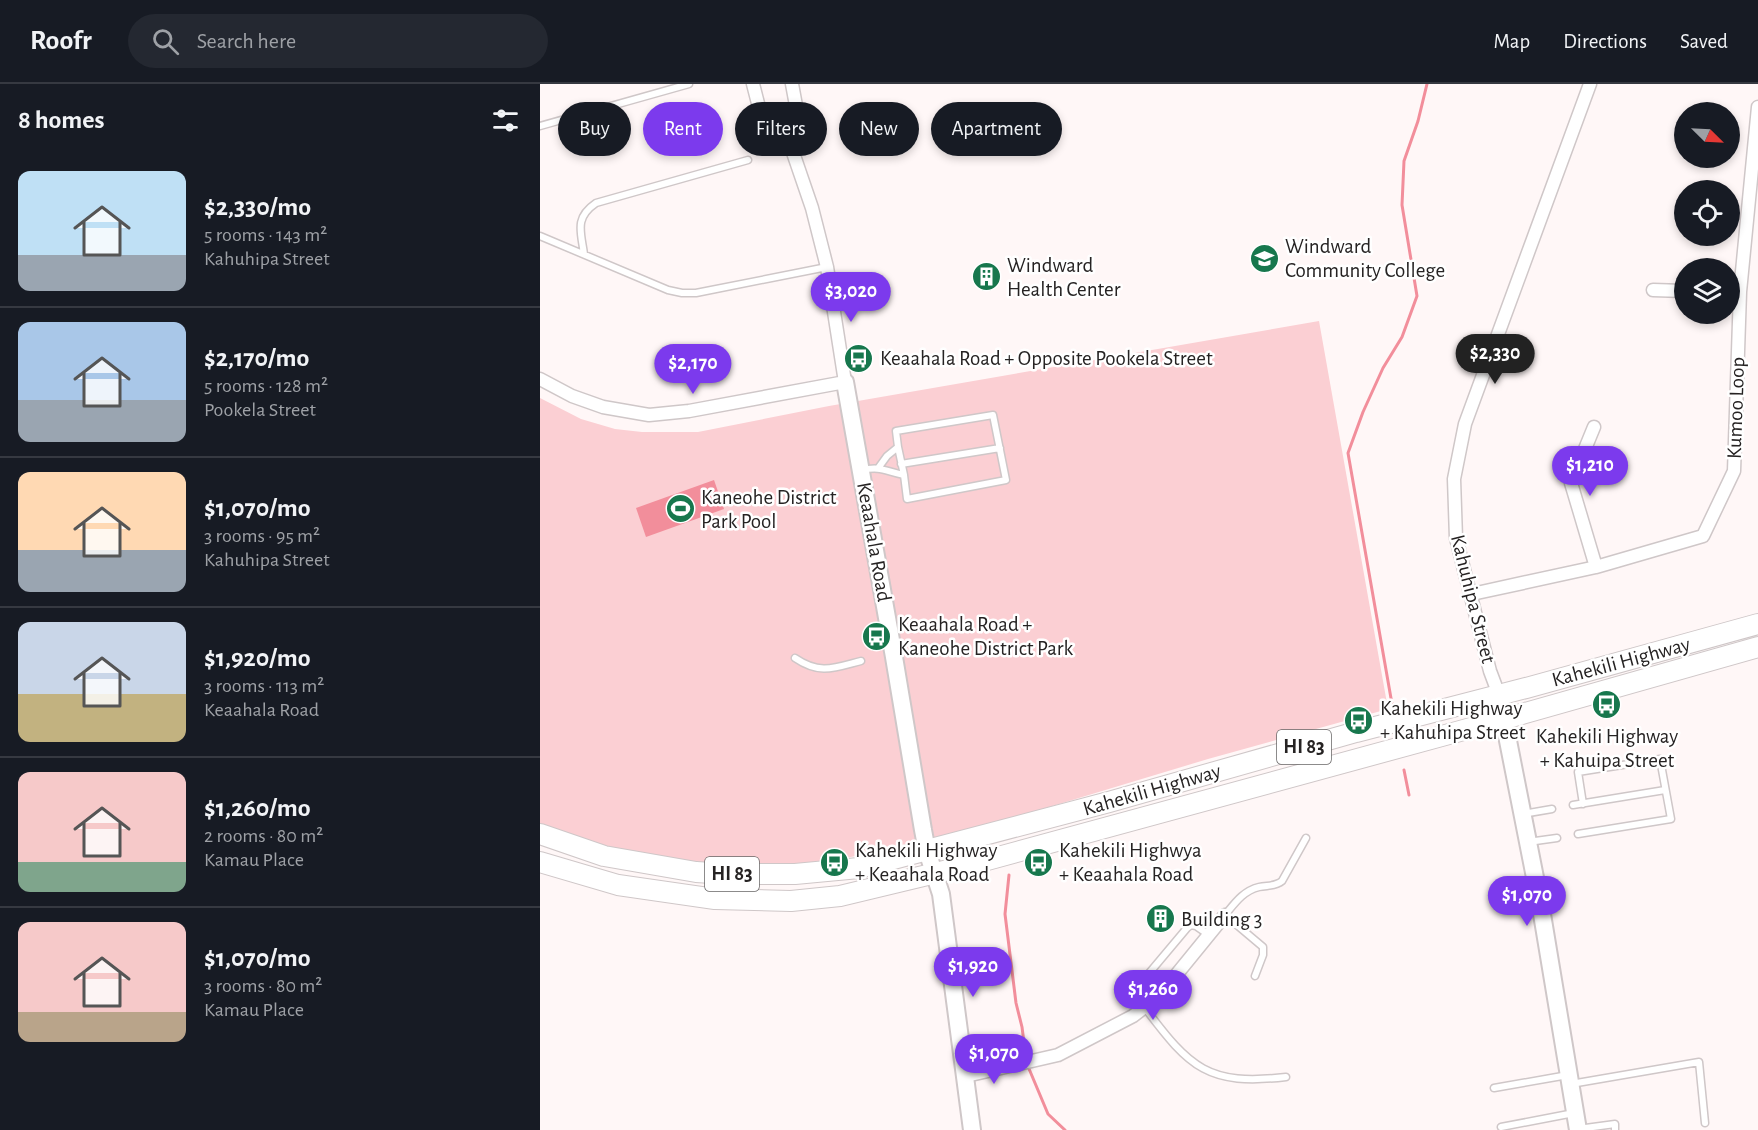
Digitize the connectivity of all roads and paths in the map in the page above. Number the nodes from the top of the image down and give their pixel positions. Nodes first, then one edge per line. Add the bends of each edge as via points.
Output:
1 (689, 84) edge
2 (753, 84) edge
3 (792, 84) edge
4 (1590, 84) edge
5 (666, 87) edge
6 (758, 102) edge
7 (795, 102) edge
8 (1758, 107) edge
9 (540, 126) edge
10 (794, 156) edge
11 (748, 160) dead end
12 (540, 236) edge
13 (584, 254) junction
14 (1739, 258) edge
15 (827, 267) junction
16 (1653, 290) dead end
17 (1674, 291) edge
18 (1735, 324) edge
19 (540, 379) edge
20 (845, 382) junction
21 (1594, 427) dead end
22 (898, 447) junction
23 (1000, 448) junction
24 (902, 464) junction
25 (879, 467) junction
26 (861, 470) junction
27 (904, 475) junction
28 (1596, 567) junction
29 (1472, 594) junction
30 (1758, 624) edge
31 (1758, 647) edge
32 (795, 658) dead end
33 (861, 661) dead end
34 (1499, 695) junction
35 (1504, 719) junction
36 (1665, 790) junction
37 (1583, 804) junction
38 (1573, 806) dead end
39 (1552, 809) dead end
40 (1522, 814) junction
41 (540, 834) edge
42 (1578, 834) dead end
43 (1306, 838) dead end
44 (1557, 838) dead end
45 (1528, 842) junction
46 (927, 850) junction
47 (540, 862) edge
48 (936, 874) junction
49 (1225, 915) junction
50 (1209, 935) junction
51 (1255, 976) dead end
52 (1147, 1006) junction
53 (966, 1076) junction
54 (1286, 1077) dead end
55 (1570, 1080) junction
56 (1494, 1088) dead end
57 (1577, 1124) edge
58 (1705, 1124) dead end
59 (1501, 1127) dead end
60 (972, 1130) edge
61 (1615, 1130) edge

1 - 5 lane
2 - 6 street
3 - 7 street
4 - 29 street, Kahuhipa Street via 1458,451 1454,479 1456,538
5 - 9 lane
8 - 14 street, Kumoo Loop
10 - 15 street, Keaahala Road
11 - 13 lane via 596,203 580,222
12 - 13 lane
13 - 15 lane via 682,293
15 - 20 street, Keaahala Road
16 - 17 street
18 - 28 street, Kumoo Loop via 1734,471 1703,536
19 - 20 street via 603,407 649,415
20 - 26 street, Keaahala Road
21 - 28 street via 1571,483
22 - 23 lane via 896,431 993,415
22 - 24 lane
22 - 25 lane
23 - 24 lane
23 - 27 lane via 1006,480 907,499
24 - 27 lane
25 - 26 lane
25 - 27 lane
26 - 46 street, Keaahala Road
28 - 29 street, Kumoo Loop
29 - 34 street, Kahuhipa Street
30 - 34 main road, Kahekili Highway / HI 83
31 - 35 main road, Kahekili Highway / HI 83
32 - 33 lane via 818,669
34 - 35 street, Kahuhipa Street
34 - 46 main road, Kahekili Highway / HI 83
35 - 40 street, Kahuhipa Street
35 - 48 main road, Kahekili Highway / HI 83
36 - 37 lane
36 - 37 lane via 1660,759 1578,772
36 - 42 lane via 1671,819
37 - 38 lane
39 - 40 lane
40 - 45 street, Kahuhipa Street
41 - 46 main road, Kahekili Highway / HI 83 via 604,856 727,874 838,870
43 - 49 lane via 1282,881 1249,891
44 - 45 lane
45 - 55 street, Kahuhipa Street
46 - 48 street, Keaahala Road
47 - 48 main road, Kahekili Highway / HI 83 via 646,890 762,901 832,897
48 - 53 street, Keaahala Road
49 - 50 street
49 - 51 lane via 1263,947
50 - 52 street
50 - 52 lane via 1196,926 1187,928 1140,984
52 - 53 street via 1065,1052
52 - 54 lane via 1178,1050 1209,1071 1244,1080
53 - 60 street, Keaahala Road
55 - 56 lane
55 - 57 street, Kahuhipa Street
55 - 58 lane via 1699,1062
57 - 59 lane
57 - 61 lane via 1615,1124

